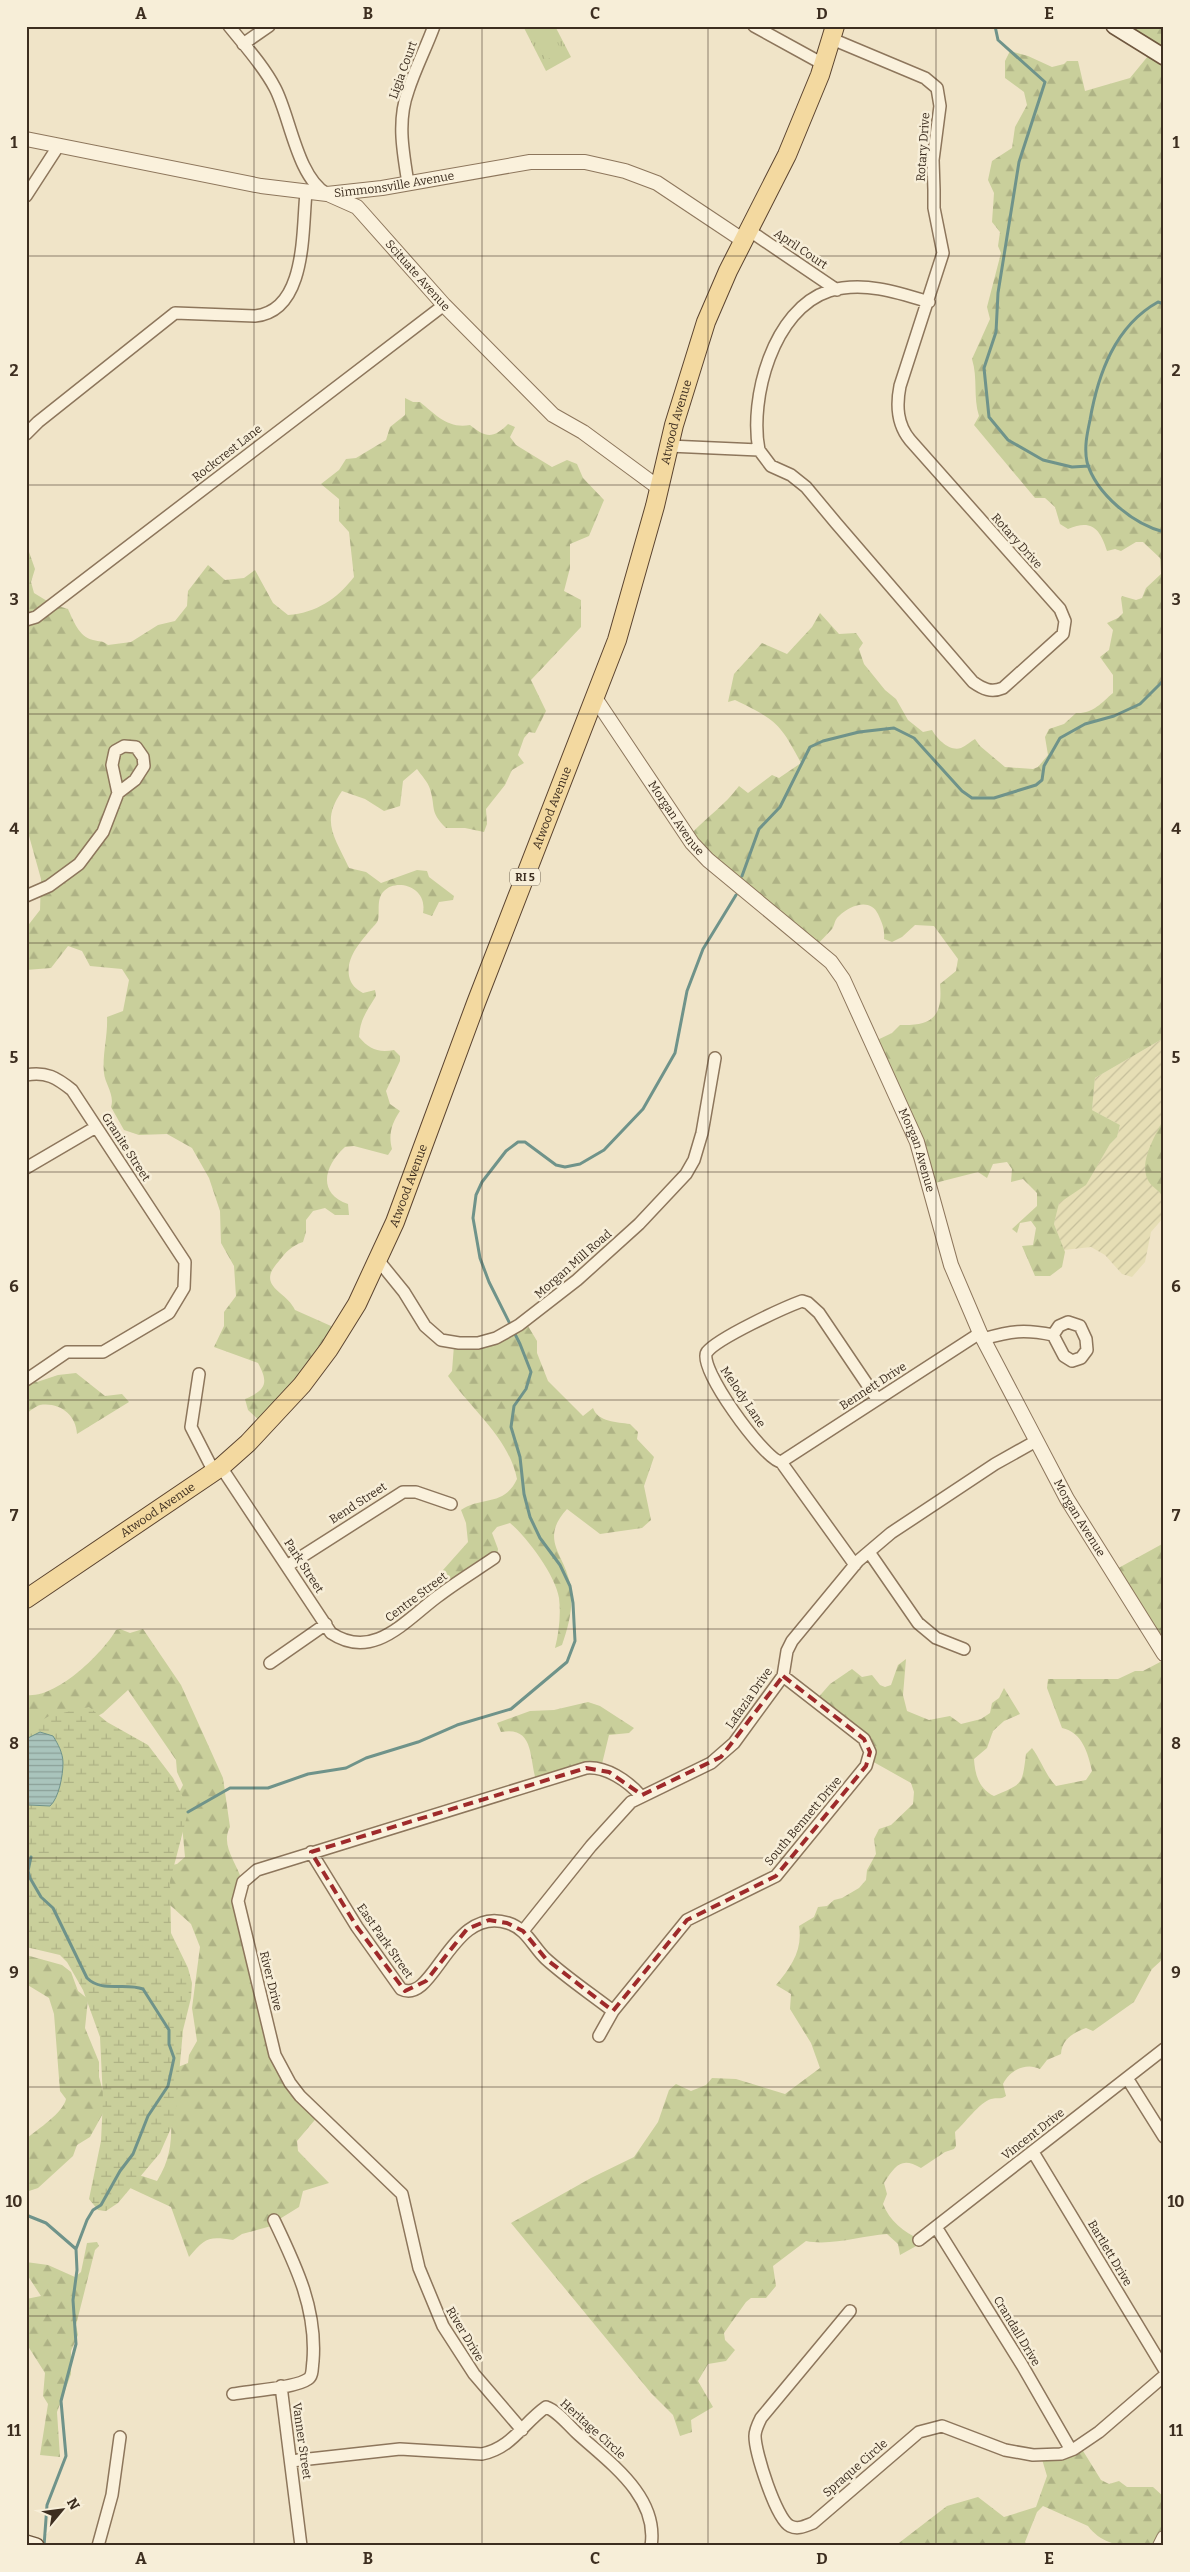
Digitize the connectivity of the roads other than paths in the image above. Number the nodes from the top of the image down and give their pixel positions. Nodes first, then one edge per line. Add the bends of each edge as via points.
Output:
1 (229, 26) edge
2 (269, 26) edge
3 (434, 26) edge
4 (754, 26) edge
5 (1114, 26) edge
6 (833, 32) edge
7 (243, 44) junction
8 (1164, 57) edge
9 (823, 64) junction
10 (26, 139) edge
11 (59, 145) junction
12 (408, 183) junction
13 (306, 193) junction
14 (326, 194) junction
15 (26, 196) edge
16 (747, 236) junction
17 (837, 290) junction
18 (929, 302) junction
19 (444, 305) junction
20 (26, 434) edge
21 (670, 446) junction
22 (759, 450) junction
23 (659, 488) junction
24 (26, 620) edge
25 (595, 698) junction
26 (118, 792) dead end
27 (26, 896) edge
28 (715, 1058) dead end
29 (26, 1075) edge
30 (96, 1127) junction
31 (26, 1168) edge
32 (378, 1260) junction
33 (1053, 1335) dead end
34 (982, 1336) junction
35 (199, 1374) dead end
36 (26, 1380) edge
37 (877, 1400) junction
38 (1036, 1441) junction
39 (782, 1462) junction
40 (218, 1470) junction
41 (450, 1504) dead end
42 (869, 1552) junction
43 (494, 1558) dead end
44 (855, 1565) junction
45 (287, 1566) junction
46 (26, 1599) edge
47 (326, 1624) junction
48 (964, 1649) dead end
49 (1164, 1654) edge
50 (270, 1663) dead end
51 (782, 1676) junction
52 (642, 1796) junction
53 (311, 1852) junction
54 (523, 1931) junction
55 (613, 2011) junction
56 (599, 2036) dead end
57 (1164, 2048) edge
58 (1127, 2078) junction
59 (1164, 2137) edge
60 (1032, 2152) junction
61 (274, 2220) dead end
62 (936, 2227) junction
63 (919, 2240) dead end
64 (850, 2311) dead end
65 (1164, 2369) edge
66 (1164, 2376) edge
67 (281, 2386) junction
68 (233, 2394) dead end
69 (522, 2430) junction
70 (120, 2437) dead end
71 (1071, 2450) junction
72 (291, 2462) junction
73 (1164, 2538) edge
74 (26, 2543) edge
75 (36, 2546) edge
76 (98, 2546) edge
77 (301, 2546) edge
78 (651, 2546) edge
79 (1160, 2546) edge

1 - 7 street, Scituate Avenue
2 - 7 street
3 - 12 street, Ligia Court via 403,110 402,142
4 - 9 street
5 - 8 main road
6 - 9 main road, Atwood Avenue / RI 5
6 - 18 street, Rotary Drive via 925,78 937,88 940,106 934,160 934,208 943,253
7 - 14 street, Scituate Avenue via 275,87 295,148 318,189
9 - 16 main road, Atwood Avenue / RI 5 via 787,155
10 - 11 street, Simmonsville Avenue
11 - 13 street, Simmonsville Avenue
11 - 15 street
12 - 14 street, Simmonsville Avenue
12 - 16 street, Simmonsville Avenue via 530,162 585,162 625,170 657,183
13 - 14 street, Simmonsville Avenue
13 - 20 street via 297,274 293,288 281,303 266,314 255,316 175,313
14 - 19 street, Scituate Avenue via 357,207
16 - 17 street, April Court
16 - 21 main road, Atwood Avenue / RI 5 via 706,322
17 - 18 street via 868,286
17 - 22 street via 822,294 804,307 778,341 758,398 756,431
18 - 22 street, Rotary Drive via 900,386 898,416 910,440 1065,617 1063,634 1023,671 1000,690 983,689 973,682 823,504 806,486 771,466
19 - 23 street, Scituate Avenue via 553,415 584,432
19 - 24 street, Rockcrest Lane via 36,617
21 - 22 street
21 - 23 main road, Atwood Avenue / RI 5
23 - 25 main road, Atwood Avenue / RI 5 via 617,640
25 - 32 main road, Atwood Avenue / RI 5
25 - 34 street, Morgan Avenue via 692,843 708,860 831,962 843,979 917,1142 951,1265
26 - 27 street via 103,832 79,864 49,886
28 - 32 street, Morgan Mill Road via 699,1142 686,1174 639,1224 577,1280 519,1325 496,1338 478,1343 441,1340 425,1326 404,1292
29 - 30 street, Granite Street via 56,1076 72,1090
30 - 31 street
30 - 36 street, Granite Street via 185,1262 184,1288 169,1313 103,1352 67,1352
32 - 40 main road, Atwood Avenue / RI 5 via 357,1304 302,1385
33 - 34 street, Bennett Drive via 1014,1330
34 - 37 street, Bennett Drive
34 - 38 street, Morgan Avenue
35 - 40 street, Park Street via 191,1427
37 - 39 street, Bennett Drive
37 - 39 street, Melody Lane via 819,1313 808,1303 796,1303 719,1342 705,1356 708,1369 745,1427 765,1451
38 - 42 street, Lafazia Drive via 916,1515
38 - 49 street, Morgan Avenue via 1067,1499
39 - 44 street, Melody Lane
40 - 45 street, Park Street
40 - 46 main road, Atwood Avenue / RI 5
41 - 45 street, Bend Street via 416,1492 403,1492
42 - 44 street, Lafazia Drive
42 - 48 street via 918,1623 936,1638
43 - 47 street, Centre Street via 388,1635 354,1644 331,1633
44 - 51 street, Lafazia Drive via 792,1641
45 - 47 street, Park Street
47 - 50 street
51 - 52 street, Lafazia Drive via 721,1757
51 - 55 street, South Bennett Drive via 864,1739 870,1752 866,1766 776,1876 687,1920
52 - 53 street, River Drive via 609,1772 596,1767 586,1768
52 - 54 street, Lafazia Drive via 612,1821
53 - 54 street, East Park Street via 356,1927 405,1991 414,1990 426,1980 467,1929 477,1923 498,1920
53 - 69 street, River Drive via 257,1870 240,1889 238,1901 275,2055 300,2096 402,2194 419,2268 443,2326 474,2374
54 - 55 street, East Park Street via 546,1959
55 - 56 street, South Bennett Drive
57 - 58 street, Vincent Drive
58 - 59 street
58 - 60 street, Vincent Drive
60 - 62 street, Vincent Drive
60 - 65 street, Bartlett Drive
61 - 67 street via 307,2296 314,2346 310,2378
62 - 63 street, Vincent Drive
62 - 71 street, Crandall Drive
64 - 71 street, Spraque Circle via 761,2418 754,2434 771,2499 779,2516 790,2526 797,2528 812,2523 912,2437 927,2429 951,2428 1005,2450 1033,2455 1061,2454
66 - 71 street, Spraque Circle via 1099,2432
67 - 68 street
67 - 72 street, Vanner Street
69 - 72 street, Heritage Circle via 501,2447 482,2454 400,2449
69 - 78 street, Heritage Circle via 543,2408 549,2408 632,2486 649,2516 653,2536
70 - 76 street via 112,2496
72 - 77 street, Vanner Street
73 - 79 street
74 - 75 main road

